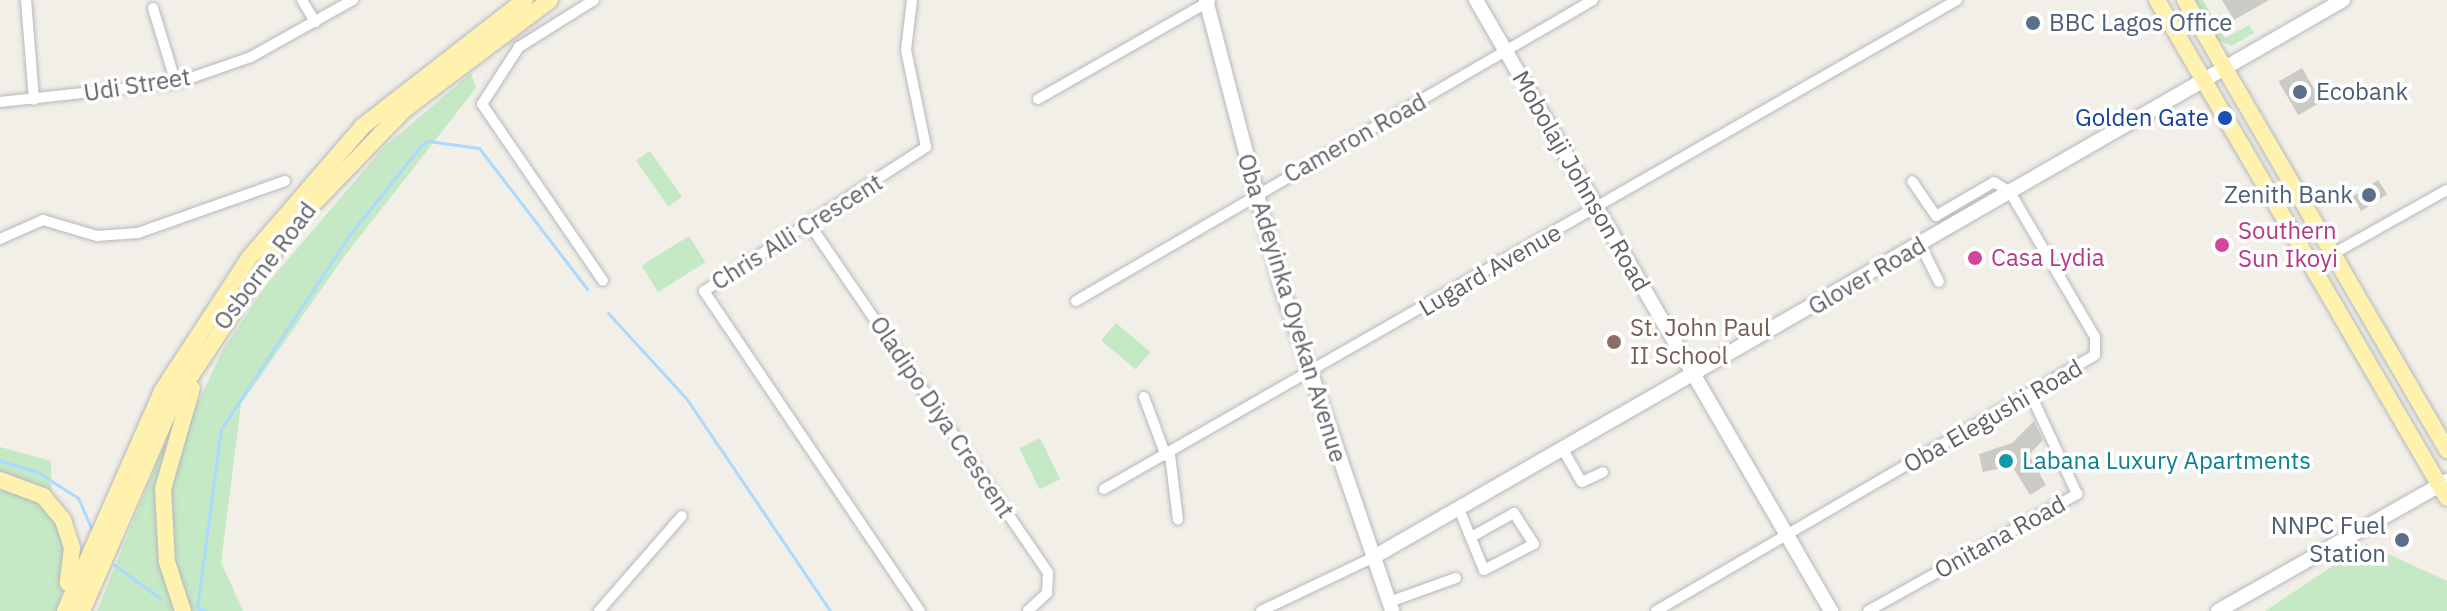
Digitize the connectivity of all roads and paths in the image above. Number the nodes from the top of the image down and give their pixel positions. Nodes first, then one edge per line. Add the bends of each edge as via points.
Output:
1 (26, 0) edge
2 (302, 0) edge
3 (353, 0) edge
4 (525, 0) edge
5 (550, 0) edge
6 (594, 0) edge
7 (912, 0) edge
8 (1476, 0) edge
9 (1593, 0) edge
10 (1957, 0) edge
11 (2157, 0) edge
12 (2185, 0) edge
13 (2343, 0) edge
14 (1208, 1) edge
15 (153, 8) dead end
16 (315, 22) junction
17 (1507, 53) junction
18 (2224, 66) junction
19 (2203, 78) junction
20 (176, 83) junction
21 (1038, 99) dead end
22 (34, 100) junction
23 (0, 102) edge
24 (285, 181) dead end
25 (1912, 181) dead end
26 (2447, 190) edge
27 (2010, 192) junction
28 (1254, 195) junction
29 (1600, 207) junction
30 (2310, 217) junction
31 (808, 222) junction
32 (2286, 223) junction
33 (0, 239) edge
34 (1921, 246) junction
35 (2331, 255) junction
36 (603, 281) dead end
37 (1939, 282) dead end
38 (2350, 286) junction
39 (2328, 294) junction
40 (1076, 301) dead end
41 (208, 341) junction
42 (1312, 373) junction
43 (1692, 375) junction
44 (2031, 395) junction
45 (1144, 397) dead end
46 (2444, 440) edge
47 (1562, 448) junction
48 (1168, 456) junction
49 (1603, 472) dead end
50 (0, 480) edge
51 (2444, 488) edge
52 (1104, 489) dead end
53 (1459, 509) junction
54 (682, 516) dead end
55 (1178, 520) dead end
56 (1788, 535) junction
57 (1473, 536) junction
58 (1372, 558) junction
59 (1456, 578) dead end
60 (1390, 606) edge
61 (64, 611) edge
62 (82, 611) edge
63 (183, 611) edge
64 (599, 611) edge
65 (920, 611) edge
66 (1028, 611) edge
67 (1261, 611) edge
68 (1656, 611) edge
69 (1831, 611) edge
70 (1868, 611) edge
71 (2218, 611) edge

1 - 22 street
2 - 16 street
3 - 16 street, Udi Street
4 - 61 main road, Osborne Road via 363,126 249,258 162,391
5 - 41 main road, Osborne Road via 455,66 356,153 288,230
6 - 36 street via 519,47 482,104
7 - 31 street, Chris Alli Crescent via 906,50 926,147
8 - 17 main road, Mobolaji Johnson Road
9 - 17 street, Cameron Road
10 - 29 street, Lugard Avenue
11 - 19 main road
12 - 18 main road
13 - 18 main road, Glover Road
14 - 21 street
14 - 28 main road, Oba Adeyinka Oyekan Avenue
15 - 20 street
16 - 20 street, Udi Street via 251,57
17 - 28 street, Cameron Road
17 - 29 main road, Mobolaji Johnson Road
18 - 19 main road, Glover Road
18 - 30 main road
19 - 27 main road, Glover Road
19 - 32 main road
20 - 22 street, Udi Street
22 - 23 street, Udi Street
24 - 33 street via 138,233 97,236 43,220
25 - 27 street via 1936,216 1994,182
26 - 35 street
27 - 34 main road, Glover Road
27 - 44 street, Oba Elegushi Road via 2098,347 2083,365
28 - 40 street, Cameron Road
28 - 42 main road, Oba Adeyinka Oyekan Avenue
29 - 42 street, Lugard Avenue
29 - 43 main road, Mobolaji Johnson Road
30 - 32 main road
30 - 35 main road
31 - 65 street, Chris Alli Crescent via 705,294
31 - 66 street, Oladipo Diya Crescent via 1048,573 1047,593
32 - 39 main road
34 - 37 street
34 - 43 main road, Glover Road
35 - 38 main road
38 - 39 main road
38 - 46 main road
39 - 51 main road
41 - 62 main road, Osborne Road via 152,444
41 - 63 main road via 165,464 167,562
42 - 48 street, Lugard Avenue
42 - 58 main road, Oba Adeyinka Oyekan Avenue
43 - 47 main road, Glover Road
43 - 56 main road, Mobolaji Johnson Road
44 - 56 street, Oba Elegushi Road
44 - 70 street, Onitana Road via 2077,494
45 - 48 street
47 - 49 street via 1582,482
47 - 53 main road, Glover Road
48 - 52 street, Lugard Avenue
48 - 55 street
50 - 61 main road via 43,496 63,520 72,548
51 - 71 main road
53 - 57 street
53 - 58 main road, Glover Road
54 - 64 street
56 - 68 street, Oba Elegushi Road
56 - 69 main road, Mobolaji Johnson Road
57 - 57 street via 1514,513 1535,538 1530,551 1489,571 1475,554
58 - 60 main road, Oba Adeyinka Oyekan Avenue
58 - 67 street, Glover Road
59 - 60 street

